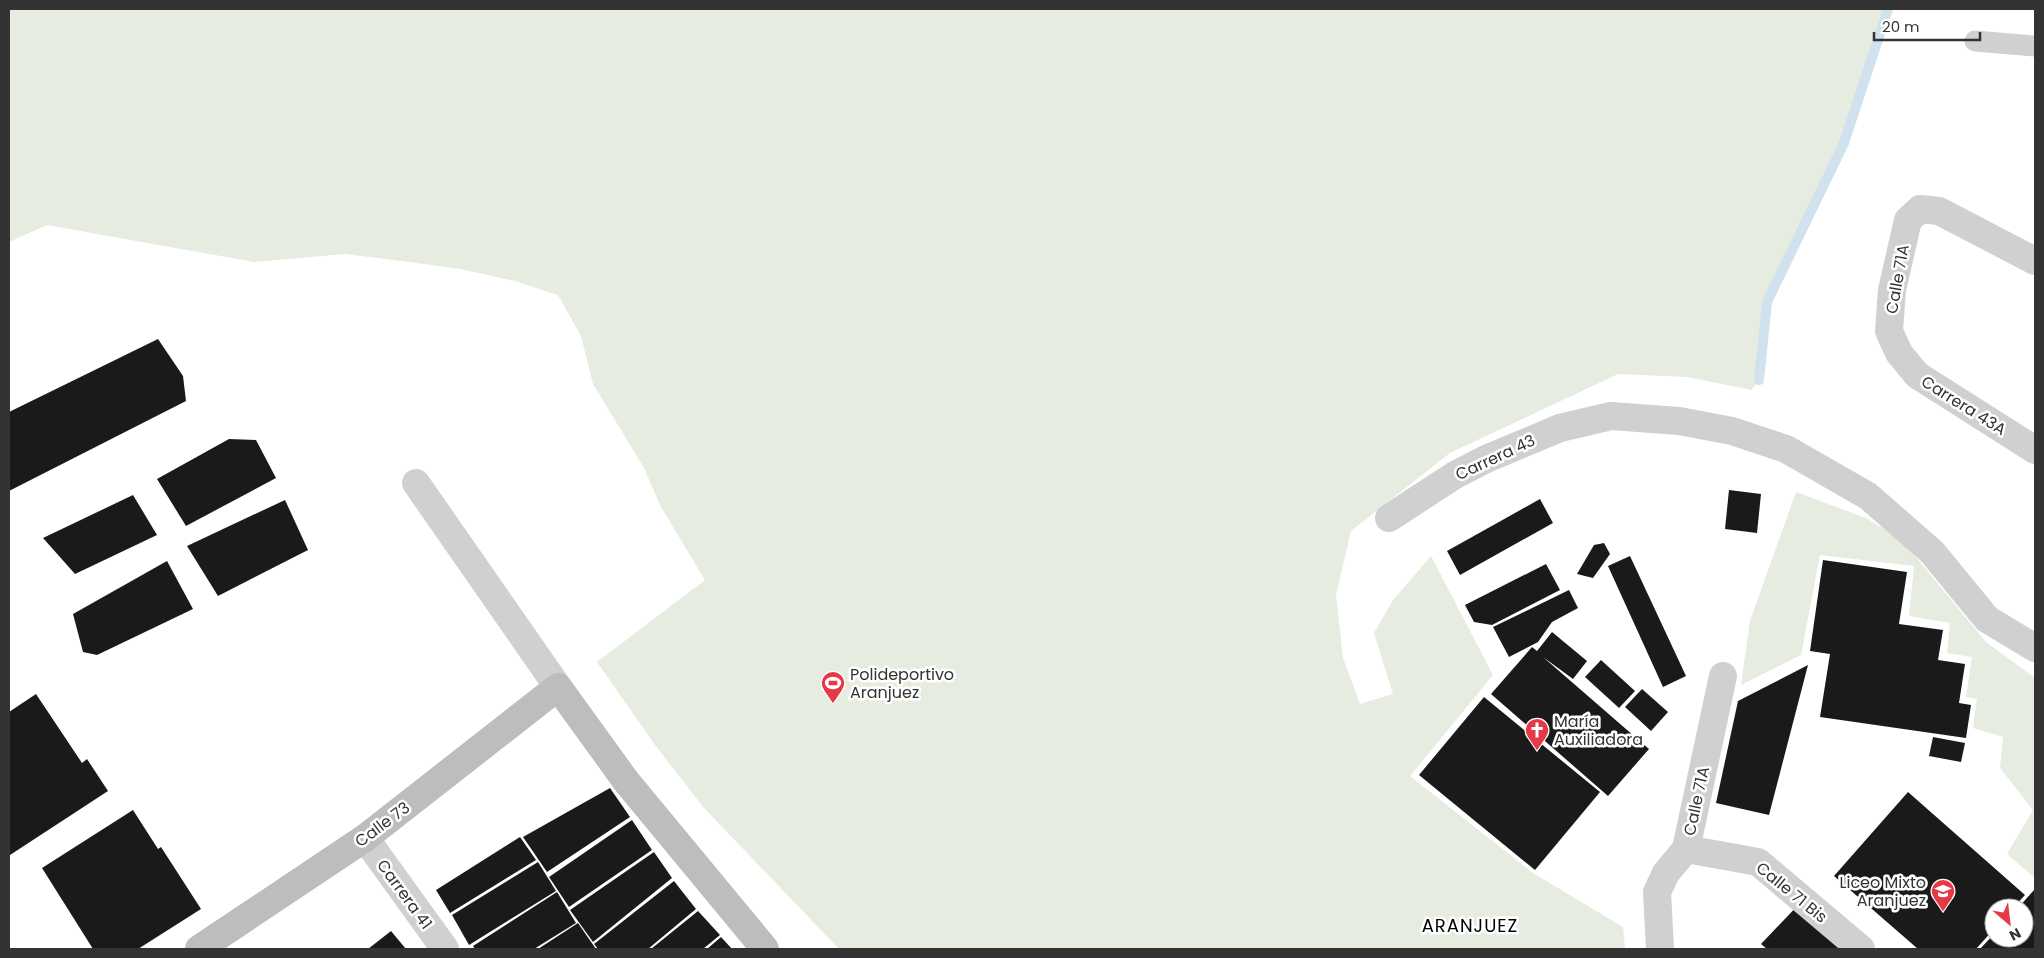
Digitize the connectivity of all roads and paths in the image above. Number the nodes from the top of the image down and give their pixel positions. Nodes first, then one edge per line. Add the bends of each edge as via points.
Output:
1 (1975, 41) dead end
2 (2035, 46) edge
3 (2035, 261) edge
4 (1899, 353) joint
5 (2035, 450) edge
6 (416, 483) dead end
7 (1389, 518) dead end
8 (2035, 648) edge
9 (1723, 676) dead end
10 (558, 687) junction
11 (365, 838) junction
12 (1686, 849) junction
13 (199, 949) edge
14 (445, 949) edge
15 (765, 949) edge
16 (1660, 949) edge
17 (1861, 949) edge

1 - 2 lane
3 - 4 street, Calle 71A via 1939,211 1920,209 1908,220 1892,290 1889,331
4 - 5 street, Carrera 43A via 1917,375
6 - 10 street
7 - 8 street, Carrera 43 via 1455,475 1560,428 1610,416 1679,421 1732,431 1786,450 1868,496 1932,552 1987,619
9 - 12 street, Calle 71A
10 - 11 street, Calle 73
10 - 15 street via 626,781
11 - 13 street, Calle 73
11 - 14 street, Carrera 41
12 - 16 street, Calle 71A via 1666,873 1657,892
12 - 17 street, Calle 71 Bis via 1758,862

